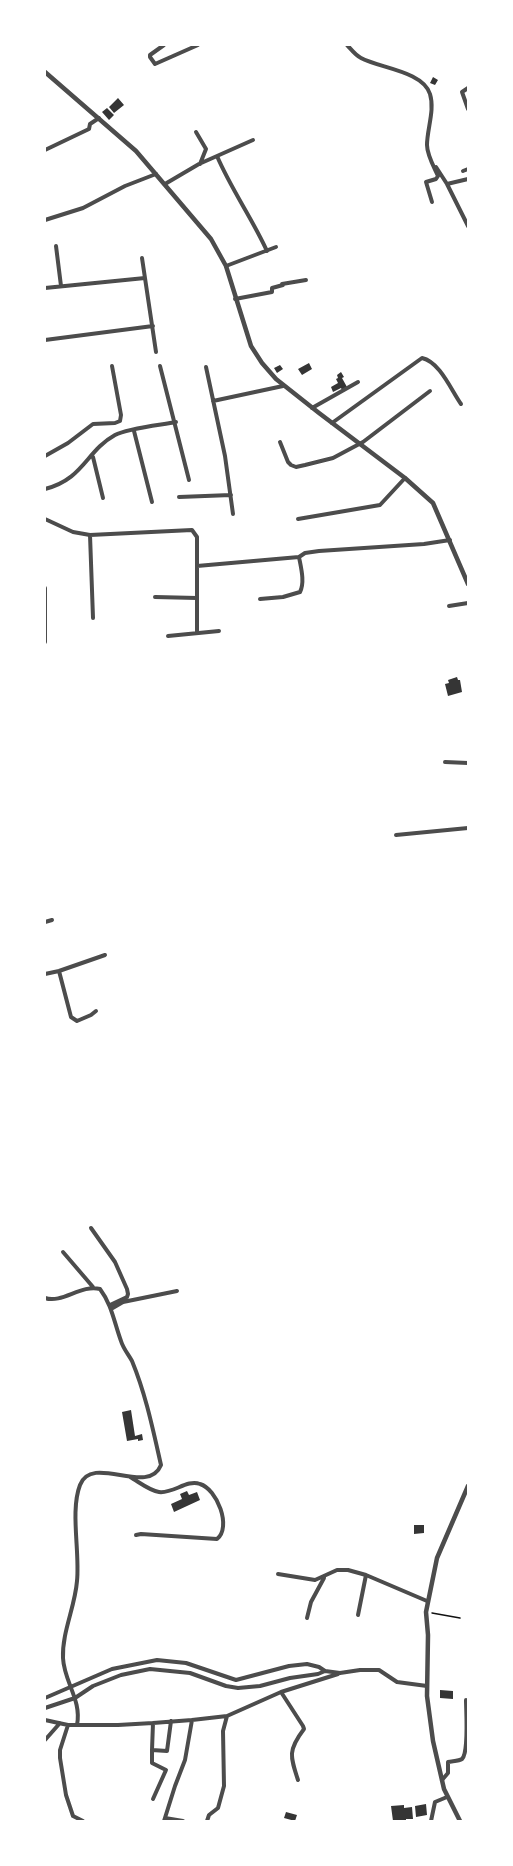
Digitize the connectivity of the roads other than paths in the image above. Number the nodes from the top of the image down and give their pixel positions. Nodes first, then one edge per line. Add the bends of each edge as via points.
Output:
1 (164, 45) edge
2 (198, 45) edge
3 (347, 45) edge
4 (45, 72) edge
5 (468, 88) edge
6 (468, 109) edge
7 (99, 118) junction
8 (196, 132) dead end
9 (253, 140) dead end
10 (45, 150) edge
11 (217, 156) junction
12 (430, 156) junction
13 (199, 164) junction
14 (157, 174) junction
15 (468, 179) edge
16 (165, 184) junction
17 (447, 184) junction
18 (432, 202) dead end
19 (45, 220) edge
20 (468, 226) edge
21 (56, 246) dead end
22 (276, 247) dead end
23 (267, 251) junction
24 (142, 258) dead end
25 (226, 266) junction
26 (145, 278) junction
27 (306, 280) dead end
28 (61, 286) junction
29 (45, 288) edge
30 (235, 299) junction
31 (153, 326) junction
32 (45, 340) edge
33 (156, 352) dead end
34 (112, 366) dead end
35 (160, 366) dead end
36 (206, 367) dead end
37 (358, 382) dead end
38 (283, 386) junction
39 (430, 391) dead end
40 (213, 401) junction
41 (461, 404) dead end
42 (312, 408) junction
43 (176, 422) junction
44 (332, 423) junction
45 (134, 431) junction
46 (280, 441) dead end
47 (360, 444) junction
48 (45, 456) edge
49 (92, 456) junction
50 (405, 478) junction
51 (189, 480) dead end
52 (45, 489) edge
53 (231, 495) junction
54 (179, 497) dead end
55 (103, 498) dead end
56 (152, 502) dead end
57 (233, 514) dead end
58 (45, 519) edge
59 (298, 519) dead end
60 (90, 535) junction
61 (450, 540) junction
62 (299, 557) junction
63 (197, 566) junction
64 (468, 584) edge
65 (45, 588) edge
66 (155, 597) dead end
67 (197, 598) junction
68 (260, 599) dead end
69 (468, 603) edge
70 (449, 606) dead end
71 (93, 618) dead end
72 (219, 631) dead end
73 (197, 633) junction
74 (168, 636) dead end
75 (45, 642) edge
76 (445, 762) dead end
77 (468, 763) edge
78 (468, 828) edge
79 (396, 834) dead end
80 (52, 920) dead end
81 (45, 922) edge
82 (105, 955) dead end
83 (59, 971) junction
84 (45, 974) edge
85 (96, 1011) dead end
86 (91, 1228) dead end
87 (63, 1252) dead end
88 (93, 1287) junction
89 (177, 1291) dead end
90 (45, 1298) edge
91 (111, 1307) junction
92 (130, 1477) junction
93 (468, 1486) edge
94 (136, 1535) dead end
95 (278, 1574) dead end
96 (366, 1575) junction
97 (324, 1577) junction
98 (427, 1601) junction
99 (358, 1615) dead end
100 (307, 1618) dead end
101 (325, 1671) junction
102 (340, 1673) junction
103 (427, 1686) junction
104 (72, 1687) junction
105 (281, 1692) junction
106 (45, 1698) edge
107 (75, 1698) junction
108 (466, 1700) dead end
109 (45, 1708) edge
110 (227, 1716) junction
111 (45, 1720) edge
112 (192, 1720) junction
113 (171, 1721) junction
114 (60, 1723) junction
115 (153, 1723) junction
116 (68, 1725) junction
117 (77, 1725) junction
118 (45, 1740) edge
119 (152, 1750) junction
120 (298, 1780) dead end
121 (442, 1780) junction
122 (447, 1797) junction
123 (153, 1799) dead end
124 (165, 1819) edge
125 (84, 1821) edge
126 (183, 1821) edge
127 (207, 1821) edge
128 (431, 1821) edge
129 (460, 1821) edge

1 - 2 street via 150,55 156,65
3 - 12 street via 362,58 427,87 431,106 427,147
4 - 7 street
5 - 6 street via 462,92
7 - 10 street via 89,129
7 - 14 street
8 - 13 street via 206,149
9 - 11 street
11 - 13 street
11 - 23 street
12 - 17 street
12 - 18 street via 438,176 426,182
13 - 16 street
14 - 16 street
14 - 19 street via 83,208
15 - 17 street
16 - 25 street via 211,238
17 - 20 street
21 - 28 street
22 - 23 street
23 - 25 street
24 - 26 street
25 - 30 street
26 - 28 street
26 - 31 street
27 - 30 street
28 - 29 street
30 - 38 street via 251,346
31 - 32 street
31 - 33 street
34 - 48 street via 120,421 93,424
35 - 43 street
36 - 40 street
37 - 42 street
38 - 40 street
38 - 42 street
39 - 47 street
40 - 53 street
41 - 44 street via 439,371 422,358
42 - 44 street
43 - 45 street
43 - 51 street
44 - 47 street
45 - 49 street via 114,436
45 - 56 street
46 - 47 street via 288,462 296,467 333,458
47 - 50 street
49 - 52 street via 65,483
49 - 55 street
50 - 59 street via 380,505
50 - 61 street via 433,503
53 - 54 street
53 - 57 street
58 - 60 street
60 - 63 street via 192,530 197,537
60 - 71 street
61 - 62 street via 312,551
61 - 64 street
62 - 63 street
62 - 68 street via 303,580 300,592
63 - 67 street
65 - 75 street
66 - 67 street
67 - 73 street
69 - 70 street
72 - 73 street
73 - 74 street
76 - 77 street
78 - 79 street
80 - 81 street
82 - 83 street
83 - 84 street
83 - 85 street via 71,1017 77,1021
86 - 91 street via 115,1262 127,1289 127,1297
87 - 88 street
88 - 90 street via 60,1298
88 - 91 street via 100,1289
89 - 91 street
91 - 92 street via 145,1399 161,1465 152,1477
92 - 94 street via 158,1492 203,1484 220,1505 224,1524 217,1539
92 - 104 street via 91,1474 81,1484 77,1506 77,1580 63,1652 64,1668
93 - 98 street via 437,1558
95 - 97 street via 315,1580
96 - 97 street via 337,1570
96 - 98 street
96 - 99 street
97 - 100 street
98 - 103 street
101 - 102 street
101 - 104 street via 313,1665 299,1665 236,1680 186,1663 158,1660 112,1669
101 - 107 street via 238,1688 190,1672 150,1669 113,1678
102 - 103 street via 379,1670 397,1682
102 - 105 street
103 - 121 street
104 - 106 street
104 - 107 street
105 - 110 street
105 - 120 street via 304,1730 292,1749
107 - 109 street
107 - 117 street
108 - 121 street via 464,1755 448,1762 448,1773
110 - 112 street
110 - 127 street via 223,1731 224,1786 218,1808
111 - 114 street
112 - 113 street
112 - 124 street via 185,1760
113 - 115 street
113 - 119 street via 167,1751
114 - 116 street
114 - 118 street
115 - 117 street
115 - 119 street
116 - 117 street
116 - 125 street via 60,1750 62,1779 73,1816
119 - 123 street via 152,1763 166,1770
121 - 122 street
122 - 128 street via 435,1802
122 - 129 street
124 - 126 street

